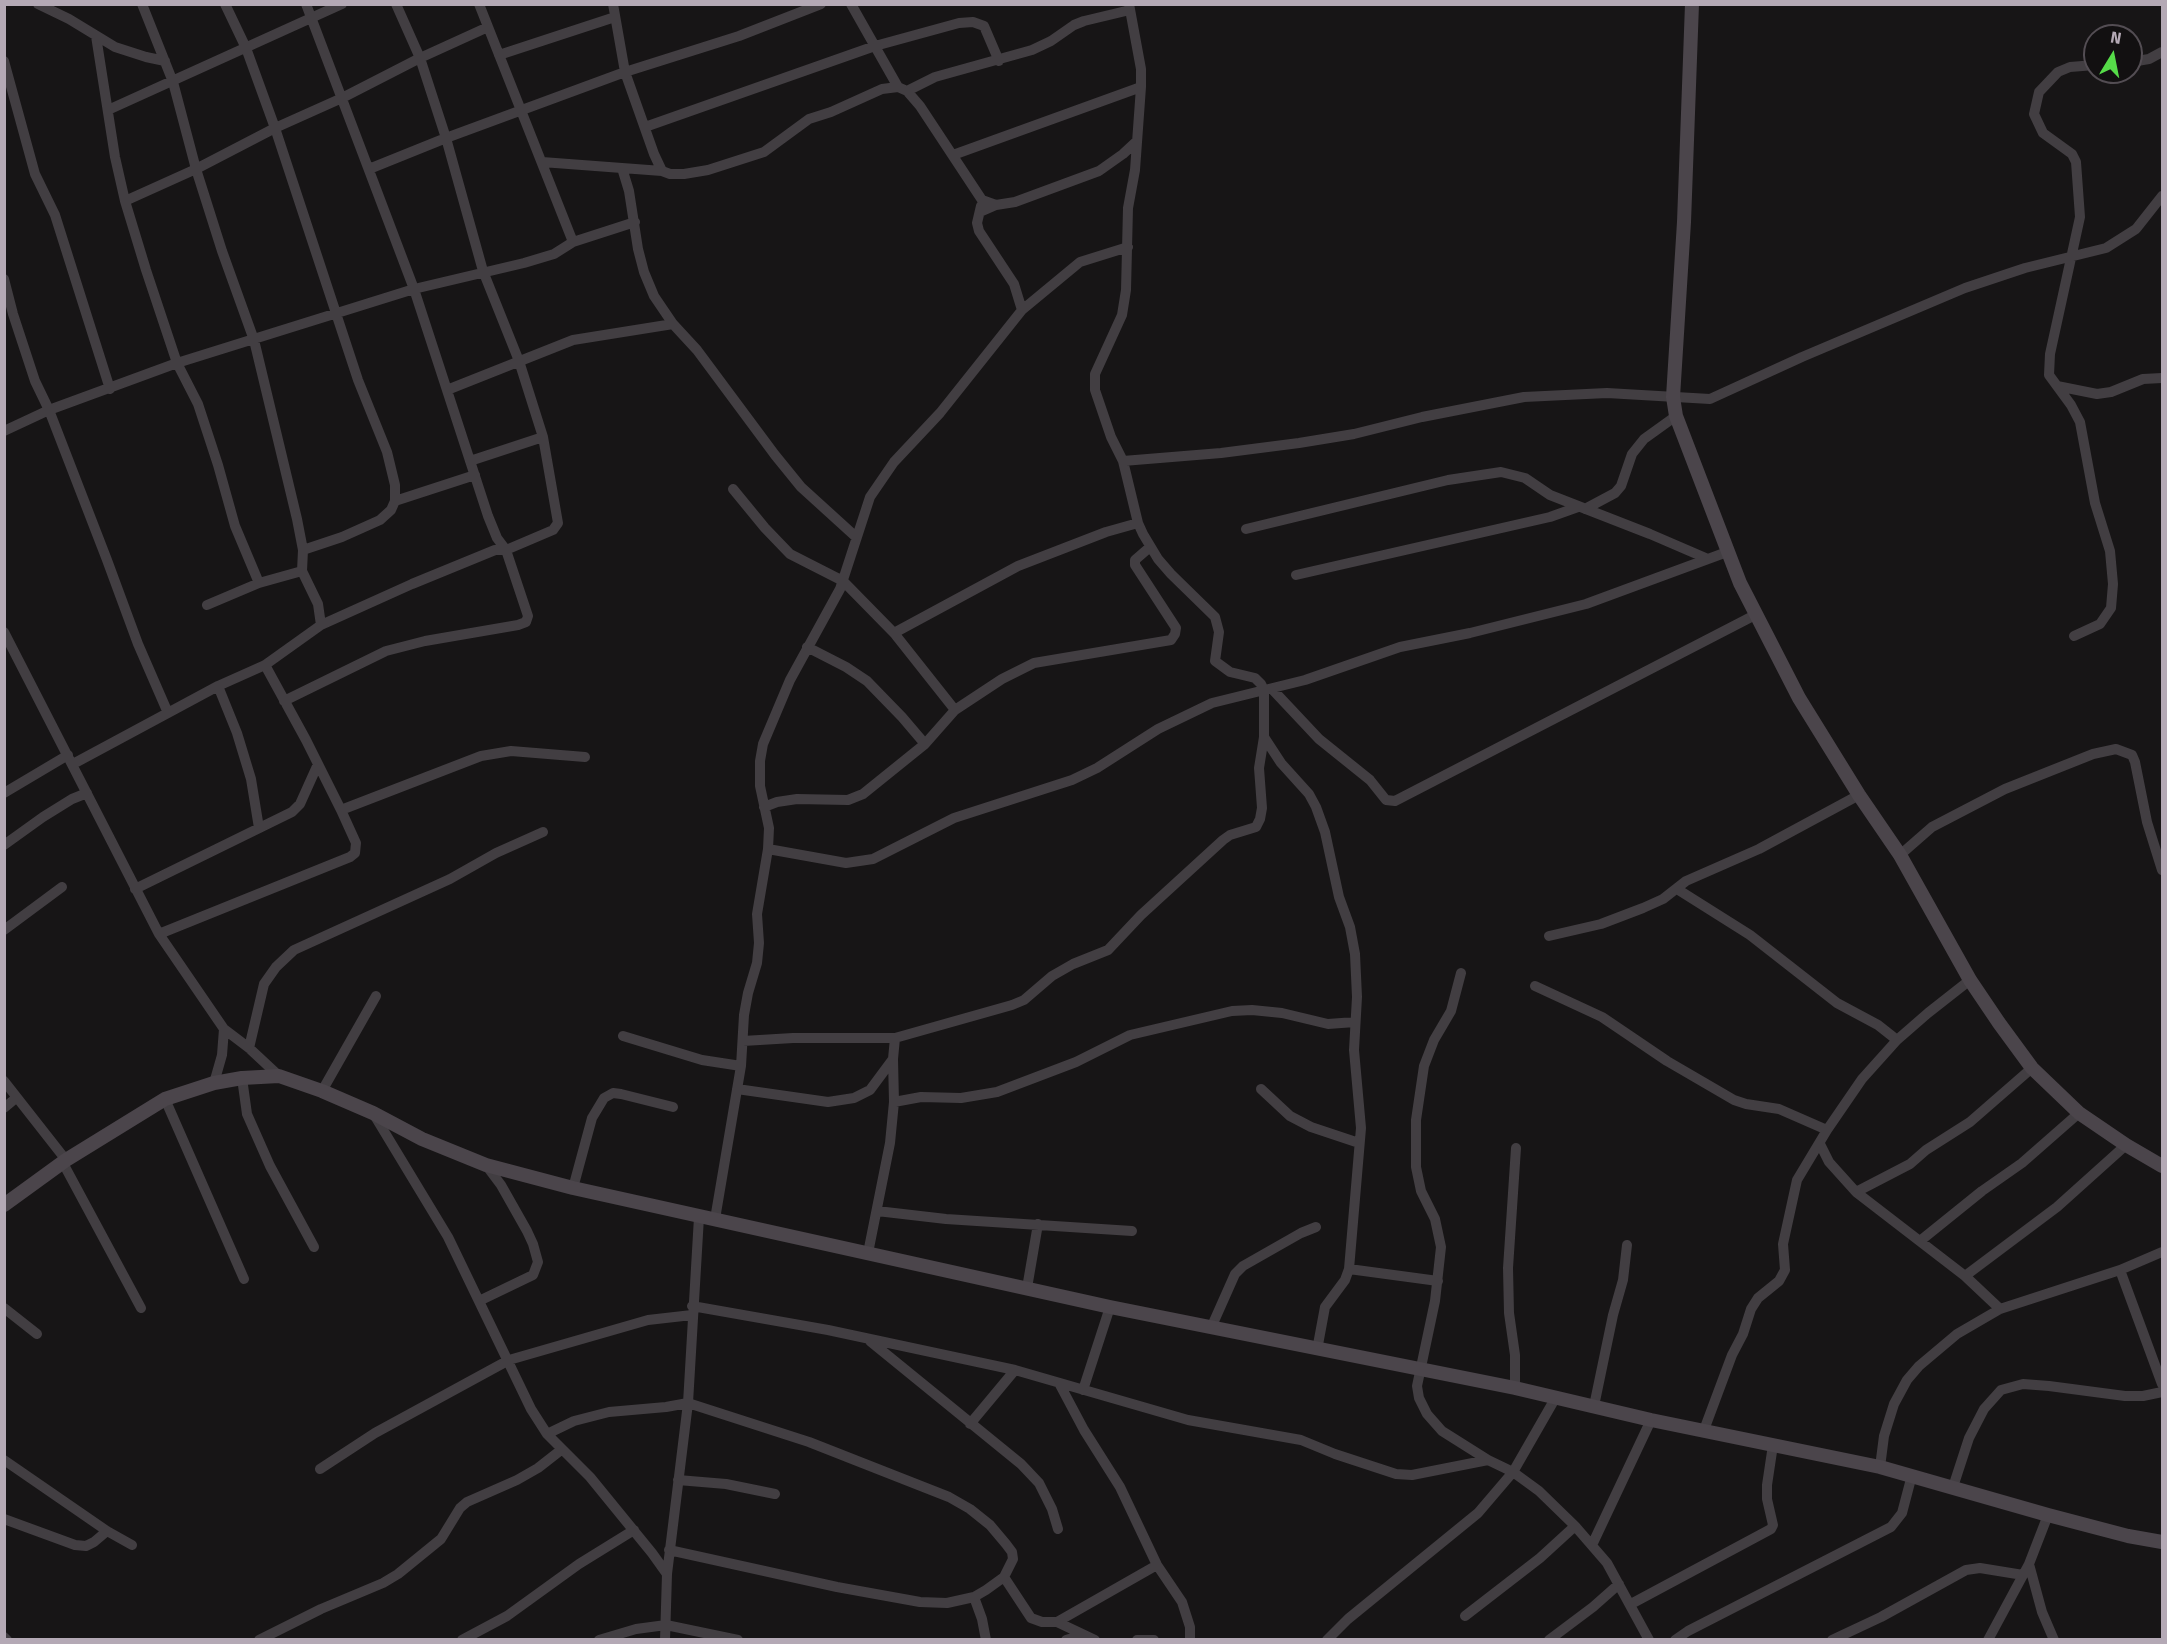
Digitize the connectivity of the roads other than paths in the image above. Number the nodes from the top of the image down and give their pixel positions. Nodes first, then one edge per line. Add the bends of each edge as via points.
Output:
1 (38, 4) edge
2 (142, 4) edge
3 (225, 4) edge
4 (306, 4) edge
5 (342, 4) edge
6 (396, 4) edge
7 (479, 4) edge
8 (613, 4) edge
9 (821, 4) edge
10 (851, 4) edge
11 (1692, 4) edge
12 (1130, 7) edge
13 (615, 17) junction
14 (312, 18) junction
15 (488, 27) junction
16 (96, 36) junction
17 (874, 46) junction
18 (246, 48) junction
19 (2163, 52) edge
20 (499, 55) junction
21 (420, 58) junction
22 (2143, 60) edge
23 (4, 61) edge
24 (165, 61) junction
25 (999, 61) junction
26 (2083, 66) edge
27 (625, 72) junction
28 (173, 82) junction
29 (1141, 87) junction
30 (903, 89) junction
31 (342, 98) junction
32 (108, 110) junction
33 (522, 111) junction
34 (645, 127) junction
35 (275, 128) junction
36 (446, 138) junction
37 (1137, 141) junction
38 (953, 155) junction
39 (542, 162) junction
40 (622, 168) junction
41 (196, 169) junction
42 (369, 169) junction
43 (663, 171) junction
44 (2163, 196) edge
45 (982, 200) junction
46 (125, 201) junction
47 (996, 205) junction
48 (980, 212) junction
49 (635, 222) junction
50 (573, 242) junction
51 (1128, 247) junction
52 (2071, 256) junction
53 (483, 272) junction
54 (4, 279) edge
55 (414, 289) junction
56 (1022, 310) junction
57 (338, 313) junction
58 (673, 324) junction
59 (254, 340) junction
60 (519, 361) junction
61 (177, 363) junction
62 (2163, 378) edge
63 (2057, 386) junction
64 (110, 389) junction
65 (447, 390) junction
66 (1673, 397) junction
67 (49, 410) junction
68 (1676, 416) junction
69 (4, 431) edge
70 (543, 437) junction
71 (470, 460) junction
72 (1123, 461) junction
73 (475, 475) junction
74 (733, 489) dead end
75 (395, 501) junction
76 (1582, 508) junction
77 (1138, 523) junction
78 (1246, 529) dead end
79 (856, 537) junction
80 (1150, 547) junction
81 (303, 550) junction
82 (506, 550) junction
83 (1728, 552) junction
84 (1708, 559) junction
85 (302, 571) junction
86 (1296, 575) dead end
87 (843, 581) junction
88 (259, 583) junction
89 (207, 605) dead end
90 (1755, 615) junction
91 (321, 625) junction
92 (4, 632) edge
93 (894, 633) junction
94 (2074, 636) dead end
95 (807, 647) junction
96 (265, 665) junction
97 (218, 686) junction
98 (1268, 690) junction
99 (284, 701) junction
100 (955, 710) junction
101 (168, 712) junction
102 (1264, 737) junction
103 (924, 744) junction
104 (585, 758) dead end
105 (70, 759) junction
106 (318, 764) junction
107 (4, 793) edge
108 (87, 793) junction
109 (1859, 795) junction
110 (764, 807) junction
111 (340, 810) junction
112 (259, 828) junction
113 (543, 832) dead end
114 (4, 845) edge
115 (768, 849) junction
116 (1900, 855) junction
117 (2163, 870) edge
118 (62, 887) dead end
119 (135, 889) junction
120 (1677, 889) junction
121 (4, 930) edge
122 (159, 934) junction
123 (1548, 936) dead end
124 (1461, 973) dead end
125 (1970, 980) junction
126 (1534, 986) dead end
127 (376, 996) dead end
128 (1355, 1022) junction
129 (224, 1029) junction
130 (623, 1036) dead end
131 (895, 1038) junction
132 (1897, 1040) junction
133 (743, 1041) junction
134 (249, 1047) junction
135 (893, 1059) junction
136 (741, 1066) junction
137 (2032, 1068) junction
138 (279, 1076) junction
139 (242, 1078) junction
140 (4, 1081) edge
141 (214, 1083) junction
142 (737, 1089) junction
143 (1261, 1089) dead end
144 (322, 1091) junction
145 (16, 1098) junction
146 (165, 1099) junction
147 (894, 1102) junction
148 (674, 1107) dead end
149 (4, 1108) edge
150 (373, 1113) junction
151 (2079, 1113) junction
152 (1827, 1130) junction
153 (1359, 1143) junction
154 (1820, 1144) junction
155 (2126, 1145) junction
156 (1516, 1148) dead end
157 (65, 1162) junction
158 (486, 1165) junction
159 (2163, 1167) edge
160 (573, 1188) junction
161 (1856, 1192) junction
162 (4, 1205) edge
163 (877, 1210) junction
164 (699, 1217) junction
165 (715, 1219) junction
166 (1038, 1224) junction
167 (1316, 1227) dead end
168 (1132, 1231) dead end
169 (1920, 1241) junction
170 (1627, 1245) dead end
171 (314, 1247) dead end
172 (2163, 1252) edge
173 (868, 1253) junction
174 (1349, 1269) junction
175 (2120, 1270) junction
176 (1965, 1276) junction
177 (244, 1279) dead end
178 (1438, 1281) junction
179 (1026, 1288) junction
180 (479, 1301) junction
181 (1110, 1307) junction
182 (4, 1308) edge
183 (141, 1308) dead end
184 (2000, 1309) junction
185 (692, 1310) junction
186 (1211, 1328) junction
187 (37, 1334) dead end
188 (867, 1339) junction
189 (1317, 1350) junction
190 (509, 1360) junction
191 (1015, 1370) junction
192 (1419, 1370) junction
193 (1059, 1383) junction
194 (2163, 1384) edge
195 (1515, 1388) junction
196 (1083, 1390) junction
197 (2163, 1392) edge
198 (1556, 1397) junction
199 (688, 1404) junction
200 (1594, 1406) junction
201 (1651, 1420) junction
202 (970, 1424) junction
203 (1704, 1430) junction
204 (547, 1434) junction
205 (1773, 1445) junction
206 (561, 1450) junction
207 (4, 1460) edge
208 (1488, 1460) junction
209 (1880, 1467) junction
210 (320, 1469) dead end
211 (1513, 1472) junction
212 (1912, 1475) junction
213 (678, 1480) junction
214 (1953, 1487) junction
215 (775, 1494) dead end
216 (2048, 1515) junction
217 (4, 1519) edge
218 (1575, 1526) junction
219 (1058, 1529) dead end
220 (634, 1530) junction
221 (107, 1531) junction
222 (2163, 1542) edge
223 (132, 1545) dead end
224 (1592, 1545) junction
225 (669, 1550) junction
226 (2029, 1564) junction
227 (1157, 1565) junction
228 (667, 1575) junction
229 (2023, 1575) junction
230 (1004, 1577) junction
231 (1619, 1584) junction
232 (974, 1597) junction
233 (1631, 1604) junction
234 (1465, 1616) dead end
235 (1057, 1622) junction
236 (666, 1625) junction
237 (1082, 1635) junction
238 (1687, 1635) edge
239 (1987, 1638) edge
240 (1648, 1639) edge
241 (259, 1640) edge
242 (462, 1640) edge
243 (599, 1640) edge
244 (664, 1640) edge
245 (738, 1640) edge
246 (986, 1640) edge
247 (1066, 1640) edge
248 (1095, 1640) edge
249 (1137, 1640) edge
250 (1154, 1640) edge
251 (1190, 1640) edge
252 (1327, 1640) edge
253 (1549, 1640) edge
254 (1675, 1640) edge
255 (1832, 1640) edge
256 (2054, 1640) edge

1 - 16 street
2 - 24 street
3 - 18 street
4 - 14 street
5 - 14 street
6 - 21 street
7 - 15 street
8 - 13 street
9 - 27 street via 739,36
10 - 17 street
11 - 66 street
12 - 25 street via 1074,25 1052,41
12 - 29 street
13 - 20 street
13 - 27 street
14 - 18 street
14 - 31 street
15 - 20 street
15 - 21 street
16 - 24 street via 129,52
16 - 32 street
17 - 25 street via 973,22 984,26
17 - 30 street
17 - 34 street
18 - 28 street
18 - 35 street
19 - 22 street
20 - 33 street
21 - 31 street
21 - 36 street
23 - 64 street via 35,174 55,215
24 - 28 street
25 - 30 street
26 - 52 street via 2058,72 2039,92 2034,114 2043,133 2072,154 2076,162 2080,216
27 - 33 street
27 - 34 street
28 - 32 street
28 - 41 street
29 - 37 street
29 - 38 street
30 - 38 street via 920,106
30 - 43 street via 882,89 809,119 764,152 742,160 684,174
31 - 35 street
31 - 42 street
32 - 46 street
33 - 36 street
33 - 39 street
34 - 43 street
35 - 41 street
35 - 57 street
36 - 42 street
36 - 53 street
37 - 47 street via 1099,171 1015,202
37 - 51 street via 1128,208
38 - 45 street
39 - 40 street
39 - 50 street
40 - 43 street
40 - 49 street
41 - 46 street
41 - 59 street
42 - 55 street
44 - 52 street via 2123,239 2106,248
45 - 47 street
45 - 48 street
46 - 61 street
47 - 48 street
48 - 56 street via 979,231 1011,278
49 - 50 street
49 - 58 street via 644,272
50 - 53 street via 554,254
51 - 56 street via 1080,262
51 - 72 street via 1122,315 1095,375 1100,407
52 - 63 street via 2050,354 2049,375
52 - 66 street via 1965,288 1710,399
53 - 55 street
53 - 60 street
54 - 67 street via 35,381
55 - 57 street
55 - 65 street
56 - 79 street via 947,405 879,481
57 - 59 street
57 - 75 street via 358,380 387,452
58 - 60 street via 573,340
58 - 79 street via 801,487
59 - 61 street
59 - 81 street
60 - 65 street
60 - 70 street
61 - 64 street
61 - 88 street via 198,404 235,526
62 - 63 street via 2097,394
63 - 94 street via 2077,415 2083,432 2095,502 2110,551 2113,584 2111,608 2100,624
64 - 67 street
65 - 71 street
66 - 68 street
66 - 72 street via 1607,393 1524,397 1299,443
67 - 69 street
67 - 101 street
68 - 76 street via 1644,439 1632,454 1616,493
68 - 83 street
70 - 71 street
70 - 82 street via 558,523 553,530
71 - 73 street
72 - 77 street
73 - 75 street
73 - 82 street via 497,538
74 - 87 street via 790,554
75 - 81 street via 380,520
76 - 78 street via 1550,495 1525,478 1501,472 1448,480
76 - 84 street
76 - 86 street
77 - 80 street
77 - 93 street via 1018,566
79 - 87 street
80 - 98 street via 1215,617 1219,632 1215,661 1230,672 1255,678
80 - 100 street via 1135,560 1135,565 1176,628 1171,640 1034,663
81 - 85 street
82 - 91 street via 490,552
82 - 99 street via 528,616 526,622 386,651
83 - 84 street
83 - 90 street
84 - 98 street via 1586,604 1400,647
85 - 88 street
85 - 91 street via 318,604
87 - 93 street
87 - 95 street
88 - 89 street
90 - 98 street via 1395,801 1386,800 1370,780
90 - 109 street via 1799,698
91 - 96 street
92 - 105 street
93 - 100 street
95 - 103 street via 867,681
95 - 110 street via 763,744 760,786
96 - 97 street
96 - 99 street
97 - 101 street
97 - 112 street via 251,779
98 - 102 street
98 - 115 street via 1212,703 1158,729 1072,780 954,818 873,859 846,863
99 - 106 street
100 - 103 street
101 - 105 street
102 - 128 street via 1309,794 1325,832 1355,954
102 - 131 street via 1259,768 1262,808 1256,827 1223,840 1108,950 1073,964 1018,1002
103 - 110 street via 862,794 848,800 797,799
104 - 111 street via 511,751 481,756
105 - 107 street
105 - 108 street
106 - 111 street
106 - 112 street via 300,804
108 - 114 street via 43,817
108 - 119 street
109 - 116 street
109 - 120 street
110 - 115 street
111 - 122 street via 356,843 355,853 350,857
112 - 119 street
113 - 134 street via 294,950 264,984
115 - 133 street via 757,914 757,963 748,993
116 - 117 street via 1932,827 2005,789 2093,754 2116,749 2132,755 2135,762 2147,822
116 - 125 street
118 - 121 street
119 - 122 street
120 - 123 street via 1663,899 1601,924
120 - 132 street via 1750,935 1837,1003
122 - 129 street
124 - 178 street via 1451,1011 1424,1066 1416,1120 1416,1167 1441,1247
125 - 132 street
125 - 137 street
126 - 152 street via 1602,1017 1734,1100 1779,1109
127 - 144 street
128 - 147 street via 1328,1024 1281,1013 1232,1011 1130,1035 1076,1062 997,1092
128 - 153 street
129 - 134 street
129 - 141 street
130 - 136 street via 702,1060
131 - 133 street
131 - 135 street
132 - 152 street via 1862,1079
133 - 136 street
134 - 138 street
135 - 142 street via 870,1090 854,1098 828,1102
135 - 147 street
136 - 142 street
137 - 151 street
137 - 161 street via 1970,1122 1910,1164
138 - 139 street
138 - 144 street
139 - 141 street
139 - 171 street via 247,1114
140 - 145 street
141 - 146 street
142 - 165 street
143 - 153 street via 1290,1116
144 - 150 street
145 - 149 street
145 - 157 street
146 - 157 street
146 - 177 street
147 - 163 street
148 - 160 street via 613,1093 604,1098 592,1118
150 - 158 street via 422,1139
150 - 180 street via 448,1237
151 - 155 street
151 - 169 street via 2022,1163
152 - 154 street
153 - 174 street
154 - 161 street via 1829,1162
154 - 203 street via 1795,1187 1783,1244 1785,1270 1751,1309
155 - 159 street
155 - 176 street via 2057,1207
156 - 195 street via 1508,1268
157 - 162 street
157 - 183 street
158 - 160 street
158 - 180 street via 527,1231 538,1262 532,1275
160 - 164 street
161 - 169 street
163 - 166 street
163 - 173 street
164 - 165 street
164 - 185 street
165 - 173 street
166 - 168 street
166 - 179 street
167 - 186 street via 1243,1266 1235,1274
169 - 176 street
170 - 200 street via 1622,1288
172 - 175 street
173 - 179 street
174 - 178 street
174 - 189 street via 1346,1280 1325,1307
175 - 184 street
175 - 194 street
176 - 184 street
178 - 192 street
179 - 181 street
180 - 190 street
181 - 186 street
181 - 196 street
182 - 187 street
184 - 209 street via 1957,1334 1907,1380 1884,1436
185 - 188 street via 778,1320
185 - 190 street
185 - 199 street
186 - 189 street
188 - 191 street
188 - 202 street
189 - 192 street
190 - 204 street
190 - 210 street via 375,1433
191 - 193 street
191 - 202 street
192 - 195 street
192 - 208 street via 1417,1386 1427,1414 1442,1431
193 - 196 street
193 - 227 street via 1120,1487
195 - 198 street
196 - 208 street via 1188,1420 1301,1440 1396,1474 1419,1474
197 - 214 street via 2126,1396 2023,1384 2001,1390 1984,1409 1969,1438
198 - 200 street
198 - 211 street
199 - 204 street via 609,1412 574,1421
199 - 213 street
199 - 230 street via 809,1442 949,1497 990,1525 1006,1544 1013,1559
200 - 201 street
201 - 203 street
201 - 224 street
202 - 219 street via 1039,1483 1053,1509
203 - 205 street
204 - 206 street
205 - 209 street
205 - 233 street via 1767,1485 1771,1529
206 - 220 street via 590,1477
206 - 241 street via 517,1480 467,1502 441,1539 398,1574
207 - 221 street
208 - 211 street
209 - 212 street
211 - 218 street
211 - 252 street via 1478,1513
212 - 214 street
212 - 238 street via 1902,1513 1891,1527
213 - 215 street
213 - 225 street
214 - 216 street
216 - 222 street
216 - 226 street
217 - 221 street via 75,1545 94,1542
218 - 224 street
218 - 234 street
220 - 228 street
220 - 242 street via 507,1616
221 - 223 street
224 - 231 street
225 - 228 street
225 - 232 street via 920,1602 946,1604
226 - 229 street
226 - 256 street
227 - 235 street
227 - 251 street via 1182,1602
228 - 236 street
229 - 239 street
229 - 255 street via 1980,1568 1966,1570
230 - 232 street
230 - 235 street via 1031,1618
231 - 233 street
231 - 253 street
232 - 246 street
233 - 240 street
235 - 237 street
236 - 243 street
236 - 244 street
236 - 245 street
237 - 247 street
237 - 248 street
238 - 254 street
249 - 250 street

